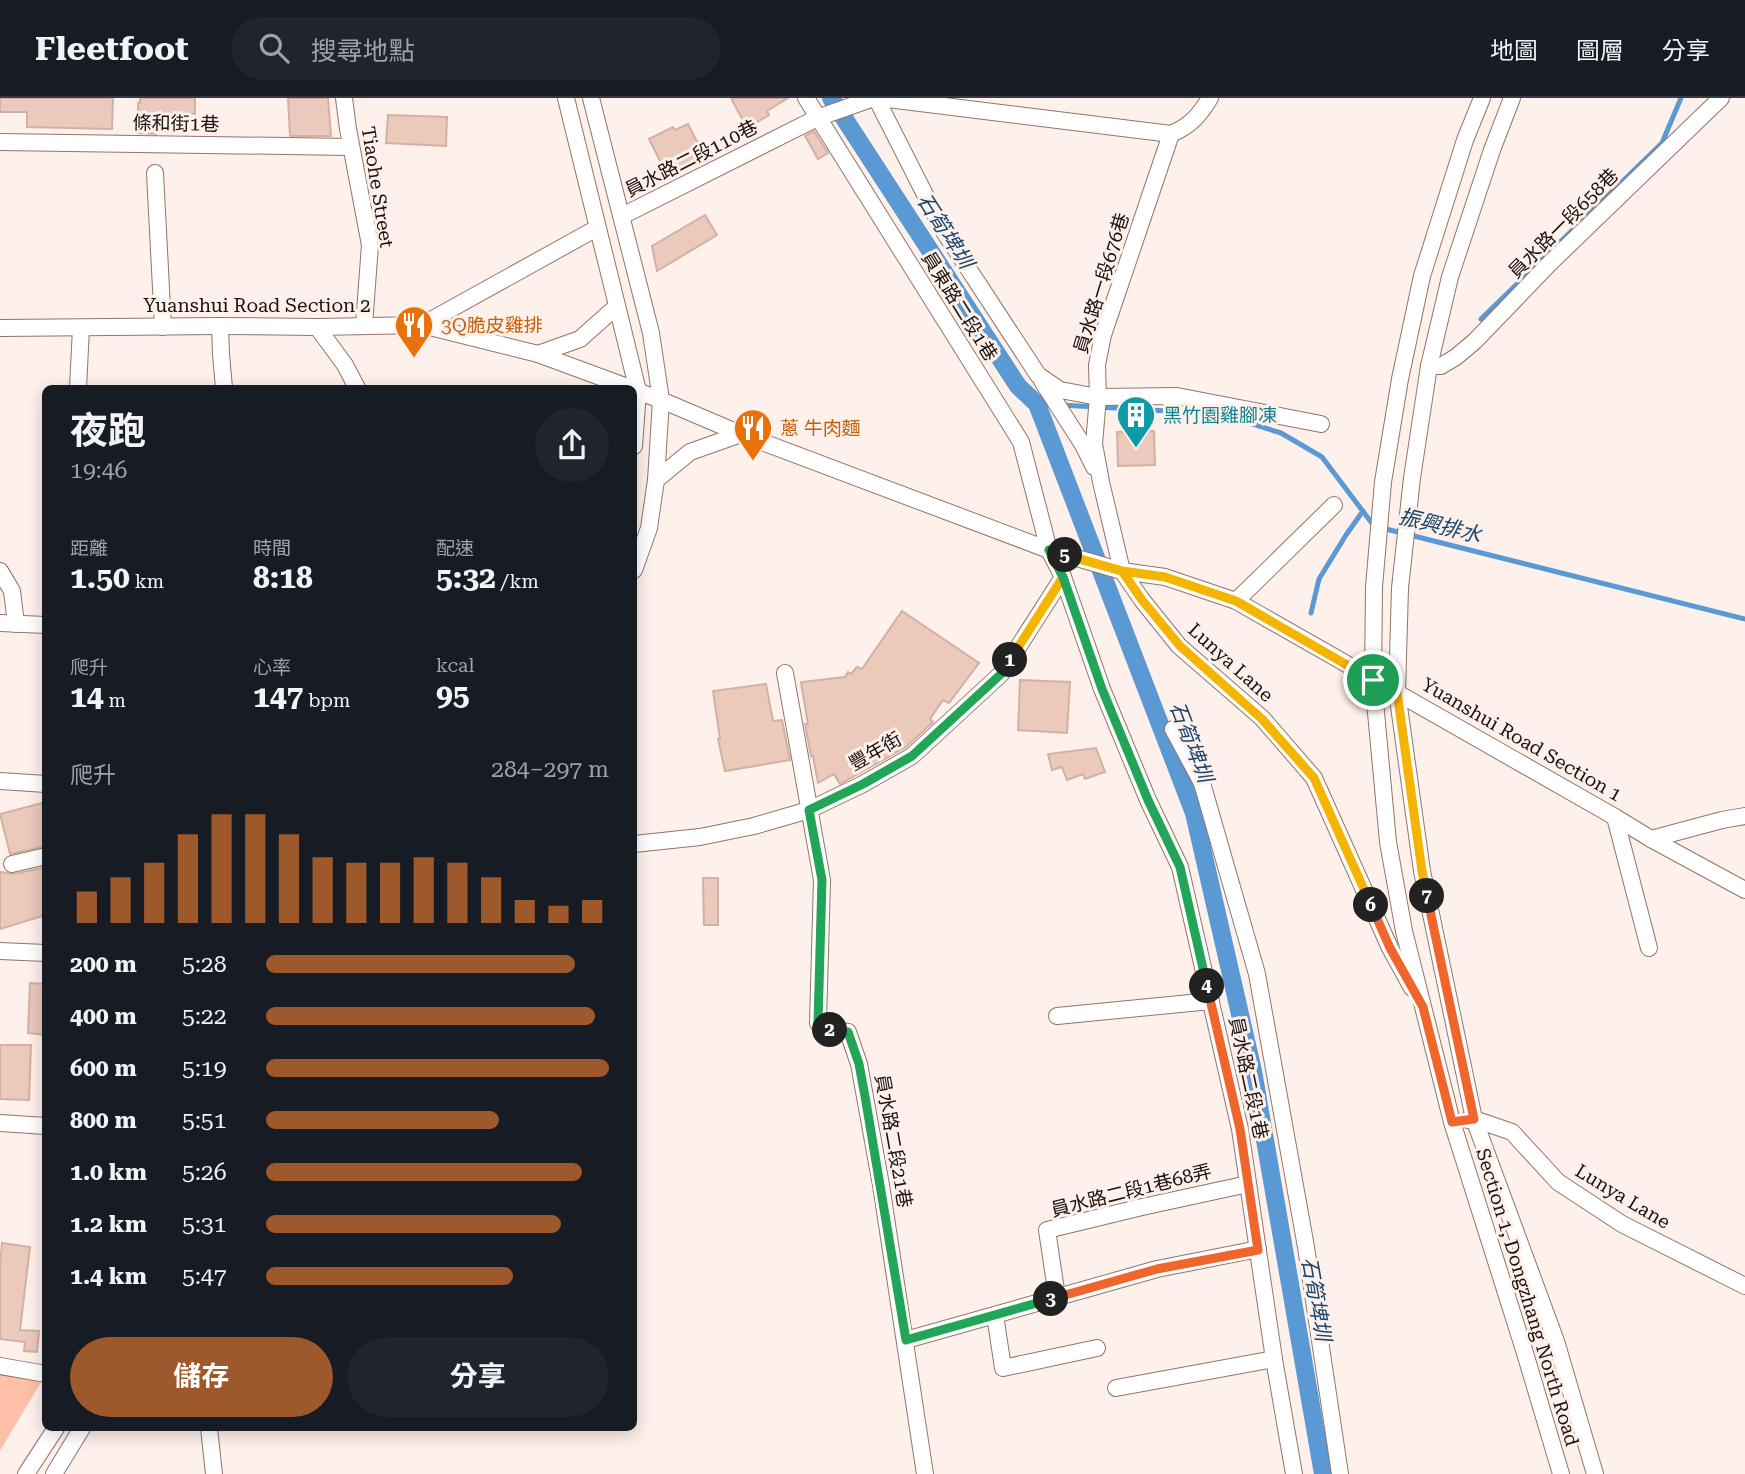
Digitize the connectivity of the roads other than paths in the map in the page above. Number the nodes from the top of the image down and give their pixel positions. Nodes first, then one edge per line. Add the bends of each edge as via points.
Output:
1 (344, 98) edge
2 (566, 98) edge
3 (591, 98) edge
4 (806, 98) edge
5 (876, 98) edge
6 (1210, 98) edge
7 (1482, 98) edge
8 (1512, 98) edge
9 (1721, 98) edge
10 (817, 118) junction
11 (1171, 134) junction
12 (0, 142) edge
13 (351, 147) junction
14 (155, 173) dead end
15 (622, 216) junction
16 (597, 228) junction
17 (616, 307) junction
18 (364, 325) junction
19 (422, 325) junction
20 (220, 326) junction
21 (163, 327) junction
22 (317, 327) junction
23 (0, 328) edge
24 (81, 328) junction
25 (538, 354) junction
26 (1429, 366) junction
27 (1038, 375) junction
28 (78, 385) edge
29 (224, 385) edge
30 (355, 385) edge
31 (621, 385) edge
32 (633, 385) edge
33 (637, 391) edge
34 (1098, 397) junction
35 (661, 400) junction
36 (1321, 424) dead end
37 (741, 434) junction
38 (1088, 445) junction
39 (656, 480) junction
40 (1334, 505) dead end
41 (1049, 550) junction
42 (637, 562) edge
43 (0, 571) edge
44 (1122, 571) junction
45 (1063, 577) junction
46 (1236, 601) junction
47 (8, 623) edge
48 (42, 625) edge
49 (785, 673) dead end
50 (1373, 680) junction
51 (1397, 692) junction
52 (1173, 729) dead end
53 (0, 781) edge
54 (42, 784) edge
55 (809, 810) junction
56 (1745, 816) edge
57 (1615, 817) junction
58 (1651, 839) junction
59 (637, 844) edge
60 (42, 857) edge
61 (12, 864) dead end
62 (1745, 890) edge
63 (1649, 948) dead end
64 (0, 951) edge
65 (42, 953) edge
66 (1211, 1001) junction
67 (1423, 1007) junction
68 (1057, 1016) dead end
69 (1474, 1119) junction
70 (1452, 1122) junction
71 (0, 1123) edge
72 (42, 1126) edge
73 (1248, 1184) junction
74 (1258, 1250) junction
75 (1745, 1286) edge
76 (1057, 1297) junction
77 (995, 1315) junction
78 (906, 1340) junction
79 (1097, 1348) dead end
80 (1274, 1359) junction
81 (0, 1366) edge
82 (42, 1373) edge
83 (1116, 1388) dead end
84 (55, 1431) edge
85 (80, 1431) edge
86 (209, 1431) edge
87 (26, 1474) edge
88 (54, 1474) edge
89 (214, 1474) edge
90 (925, 1474) edge
91 (1294, 1474) edge
92 (1340, 1474) edge
93 (1561, 1474) edge
94 (1595, 1474) edge

1 - 13 street, Tiaohe Street
2 - 16 street
3 - 15 street
4 - 10 street, 員東路二段1巷
5 - 10 street, 員水路二段110巷
5 - 11 street
5 - 27 street via 943,230
6 - 11 street via 1201,114
7 - 50 street, Section 1, Dongzhang North Road via 1422,276 1400,379 1383,482 1374,587
8 - 26 street, Section 1, Dongzhang North Road via 1450,276
9 - 26 street, 員水路一段658巷 via 1475,341 1441,366
10 - 15 street, 員水路二段110巷
10 - 41 street, 員東路二段1巷 via 1021,442
11 - 34 street, 員水路一段676巷 via 1103,335 1097,365
12 - 13 street, 條和街1巷
13 - 18 street, Tiaohe Street via 370,245
14 - 21 street
15 - 35 street via 652,333
16 - 17 street
16 - 19 street
17 - 25 street via 580,339
17 - 32 street
18 - 19 street, Yuanshui Road Section 2
18 - 22 street, Yuanshui Road Section 2
19 - 25 street, Yuanshui Road Section 2
20 - 21 street, Yuanshui Road Section 2
20 - 22 street, Yuanshui Road Section 2
20 - 29 street
21 - 24 street, Yuanshui Road Section 2
22 - 30 street
23 - 24 street, Yuanshui Road Section 2
24 - 28 street
25 - 31 street, Yuanshui Road Section 2
26 - 51 street, Section 1, Dongzhang North Road via 1401,588
27 - 34 street via 1060,390
27 - 38 street
33 - 35 street, Yuanshui Road Section 2
34 - 36 street via 1177,396
34 - 38 street, 員水路一段676巷
35 - 37 street, Yuanshui Road Section 2
35 - 39 street
37 - 39 street via 690,452
37 - 41 street, Yuanshui Road Section 2
38 - 44 street
39 - 42 street via 649,528
40 - 46 street
41 - 44 street, Yuanshui Road Section 2
41 - 45 street, 員水路二段1巷
43 - 47 street via 12,591
44 - 46 street, Yuanshui Road Section 1 via 1165,577
44 - 67 street, Lunya Lane via 1180,646 1262,719 1314,778 1390,948
45 - 55 street, 豐年街 via 1001,674 922,747
45 - 66 street, 員水路二段1巷 via 1102,689 1180,867
46 - 50 street, Yuanshui Road Section 1
47 - 48 street
49 - 55 street, 員水路二段21巷
50 - 51 street, Yuanshui Road Section 1
50 - 67 street, Section 1, Dongzhang North Road via 1388,842
51 - 57 street, Yuanshui Road Section 1
51 - 69 street, Section 1, Dongzhang North Road via 1422,871
52 - 92 street via 1202,783 1257,974 1306,1247
53 - 54 street
55 - 59 street, 豐年街 via 700,837
55 - 78 street, 員水路二段21巷 via 822,880 818,1023 848,1032 859,1064
56 - 58 street
57 - 58 street, Yuanshui Road Section 1
57 - 63 street
58 - 62 street, Yuanshui Road Section 1
60 - 61 street
64 - 65 street
66 - 68 street
66 - 73 street, 員水路二段1巷
67 - 70 street, Section 1, Dongzhang North Road
69 - 70 street, Lunya Lane
69 - 75 street, Lunya Lane via 1511,1132 1558,1182 1622,1224
69 - 94 street, Section 1, Dongzhang North Road via 1556,1341
70 - 93 street, Section 1, Dongzhang North Road
71 - 72 street
73 - 74 street, 員水路二段1巷
73 - 76 street, 員水路二段1巷68弄 via 1047,1230
74 - 76 street via 1157,1269
74 - 80 street, 員水路二段1巷
76 - 77 street
77 - 78 street
77 - 79 street via 1003,1368
78 - 90 street, 員水路二段21巷
80 - 83 street
80 - 91 street, 員水路二段1巷
81 - 82 street
84 - 87 street
85 - 88 street
86 - 89 street

